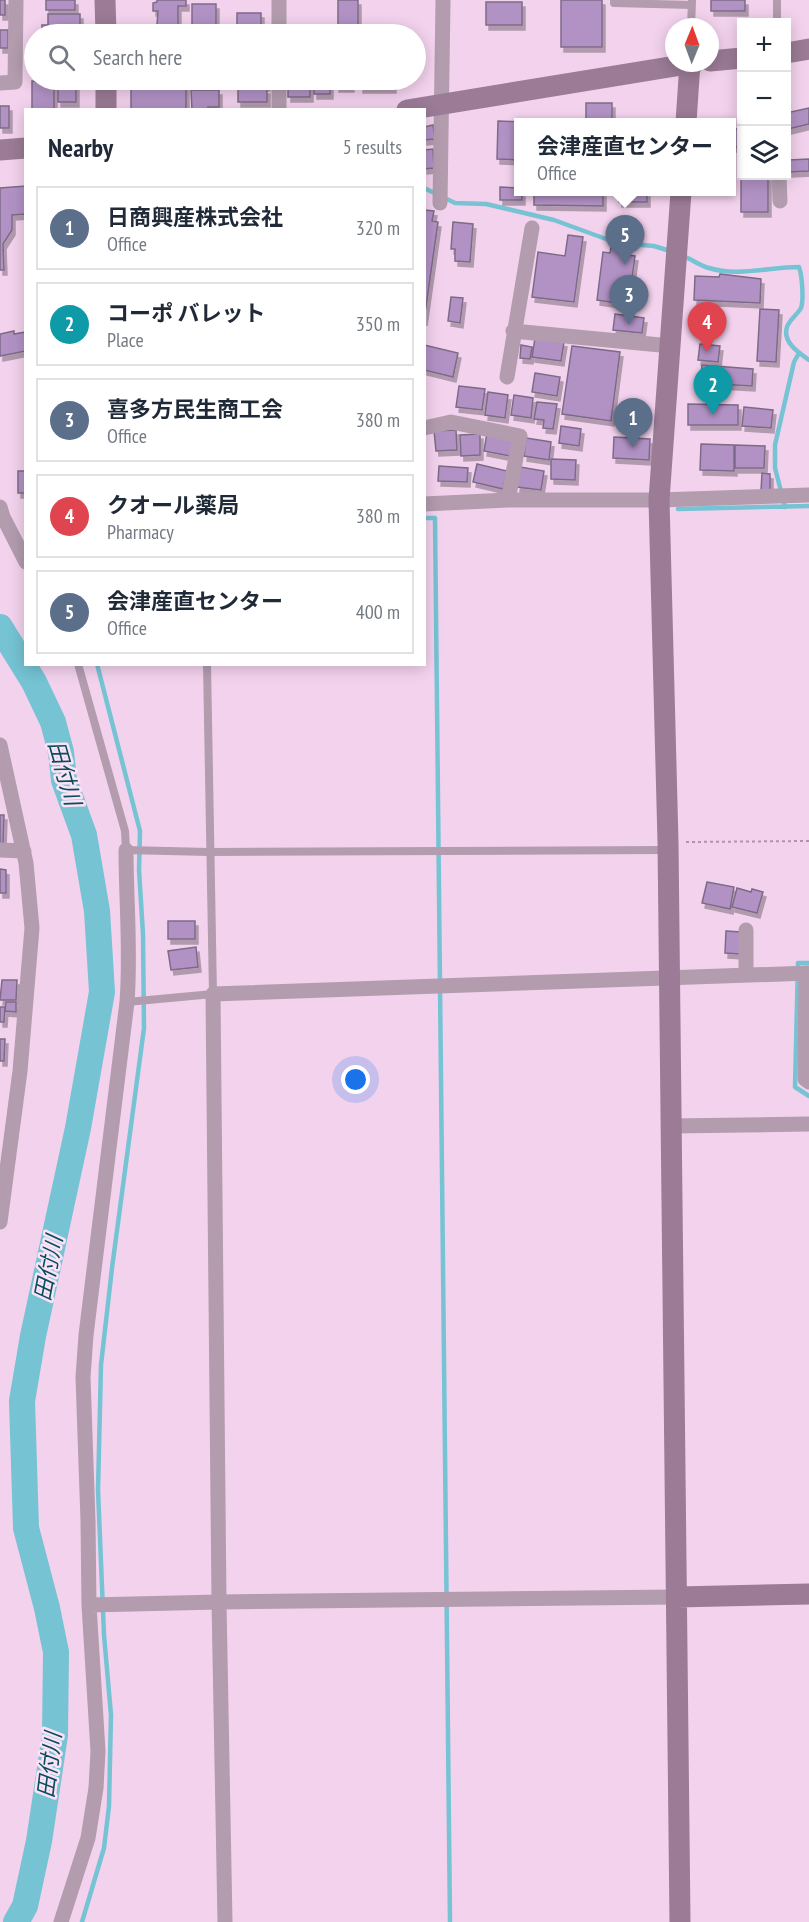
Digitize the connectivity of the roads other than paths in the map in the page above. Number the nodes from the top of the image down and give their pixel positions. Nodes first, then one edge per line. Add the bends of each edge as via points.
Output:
1 (16, 0) edge
2 (105, 0) edge
3 (279, 0) edge
4 (443, 0) edge
5 (614, 0) edge
6 (777, 0) edge
7 (692, 2) edge
8 (691, 18) edge
9 (777, 18) edge
10 (106, 24) edge
11 (279, 24) edge
12 (809, 50) edge
13 (791, 52) edge
14 (737, 58) edge
15 (719, 60) edge
16 (665, 67) edge
17 (689, 72) edge
18 (0, 83) edge
19 (106, 90) edge
20 (279, 90) edge
21 (443, 105) junction
22 (106, 108) edge
23 (279, 108) edge
24 (421, 108) edge
25 (686, 118) edge
26 (24, 148) edge
27 (0, 150) edge
28 (779, 180) edge
29 (681, 196) edge
30 (780, 201) dead end
31 (440, 203) dead end
32 (531, 228) dead end
33 (513, 331) junction
34 (671, 346) junction
35 (507, 377) dead end
36 (426, 428) edge
37 (809, 495) edge
38 (508, 500) junction
39 (659, 500) junction
40 (426, 504) edge
41 (0, 507) edge
42 (24, 558) edge
43 (79, 666) edge
44 (207, 666) edge
45 (0, 745) edge
46 (668, 846) junction
47 (0, 850) edge
48 (126, 850) junction
49 (24, 851) junction
50 (209, 852) junction
51 (746, 930) dead end
52 (808, 973) edge
53 (746, 975) junction
54 (669, 978) junction
55 (213, 993) junction
56 (127, 1002) junction
57 (809, 1082) edge
58 (809, 1124) edge
59 (670, 1126) junction
60 (5, 1150) edge
61 (0, 1222) edge
62 (809, 1593) edge
63 (677, 1597) junction
64 (219, 1602) junction
65 (88, 1605) junction
66 (61, 1922) edge
67 (225, 1922) edge
68 (680, 1922) edge

1 - 18 street via 15,82
2 - 10 street
3 - 11 street
4 - 21 street
5 - 7 lane
6 - 9 lane
7 - 8 lane
12 - 13 street
14 - 15 street
16 - 21 street
17 - 25 street
19 - 22 street
20 - 23 street
21 - 24 street
21 - 31 street
26 - 27 street
28 - 30 street
29 - 34 street
32 - 33 street
33 - 34 street
33 - 35 street
34 - 39 street
36 - 38 street via 451,422 520,436
37 - 39 street
38 - 39 street
38 - 40 street
39 - 46 street
41 - 42 street
43 - 48 lane
44 - 50 lane
45 - 49 street
46 - 50 lane
46 - 54 street
47 - 49 street
48 - 50 lane
48 - 56 street
49 - 60 street via 32,928 25,1029
50 - 55 lane
51 - 53 street
52 - 53 street
52 - 57 street via 805,1079
53 - 54 street
54 - 55 street
54 - 59 street
55 - 56 lane
55 - 64 street
56 - 65 street via 83,1377
58 - 59 street
59 - 63 street
60 - 61 street
62 - 63 street
63 - 64 street
63 - 68 street
64 - 65 street
64 - 67 street
65 - 66 street via 98,1751 96,1788 88,1838

